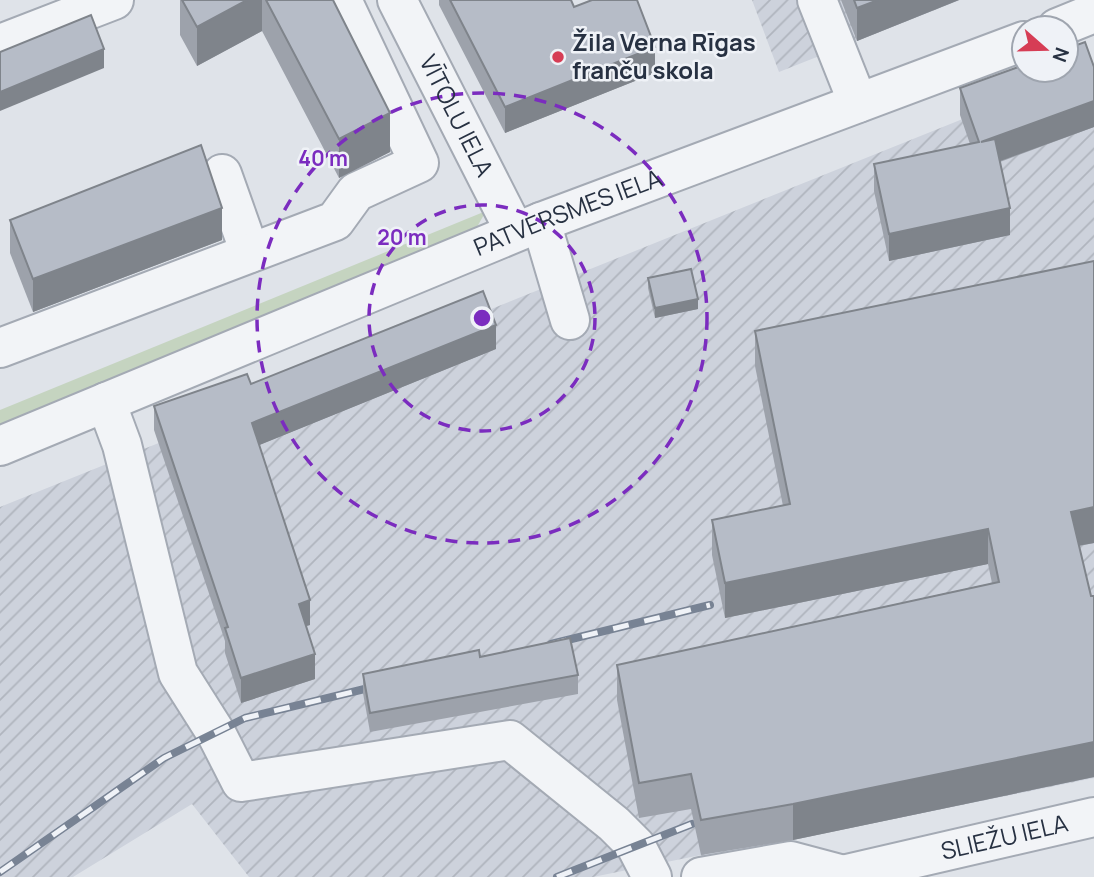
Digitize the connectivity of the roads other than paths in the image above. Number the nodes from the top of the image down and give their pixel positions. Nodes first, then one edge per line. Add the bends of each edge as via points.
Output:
1 (114, 0) edge
2 (342, 0) edge
3 (397, 0) edge
4 (817, 0) edge
5 (0, 44) edge
6 (1010, 46) edge
7 (858, 103) junction
8 (222, 174) dead end
9 (528, 227) junction
10 (250, 253) junction
11 (570, 320) dead end
12 (0, 348) edge
13 (106, 402) junction
14 (0, 446) edge
15 (1094, 817) edge
16 (837, 875) edge
17 (652, 877) edge
18 (701, 877) edge

1 - 5 street
2 - 10 street via 419,163 356,192 335,221
3 - 9 street, VĪTOLU IELA
4 - 7 street
6 - 7 street, PATVERSMES IELA
7 - 9 street, PATVERSMES IELA
8 - 10 street
9 - 11 street, VĪTOLU IELA
9 - 13 street, PATVERSMES IELA
10 - 12 street
13 - 14 street, PATVERSMES IELA
13 - 17 street via 178,673 241,782 510,740 614,824 636,846
15 - 16 street, SLIEŽU IELA
16 - 18 street via 791,862

